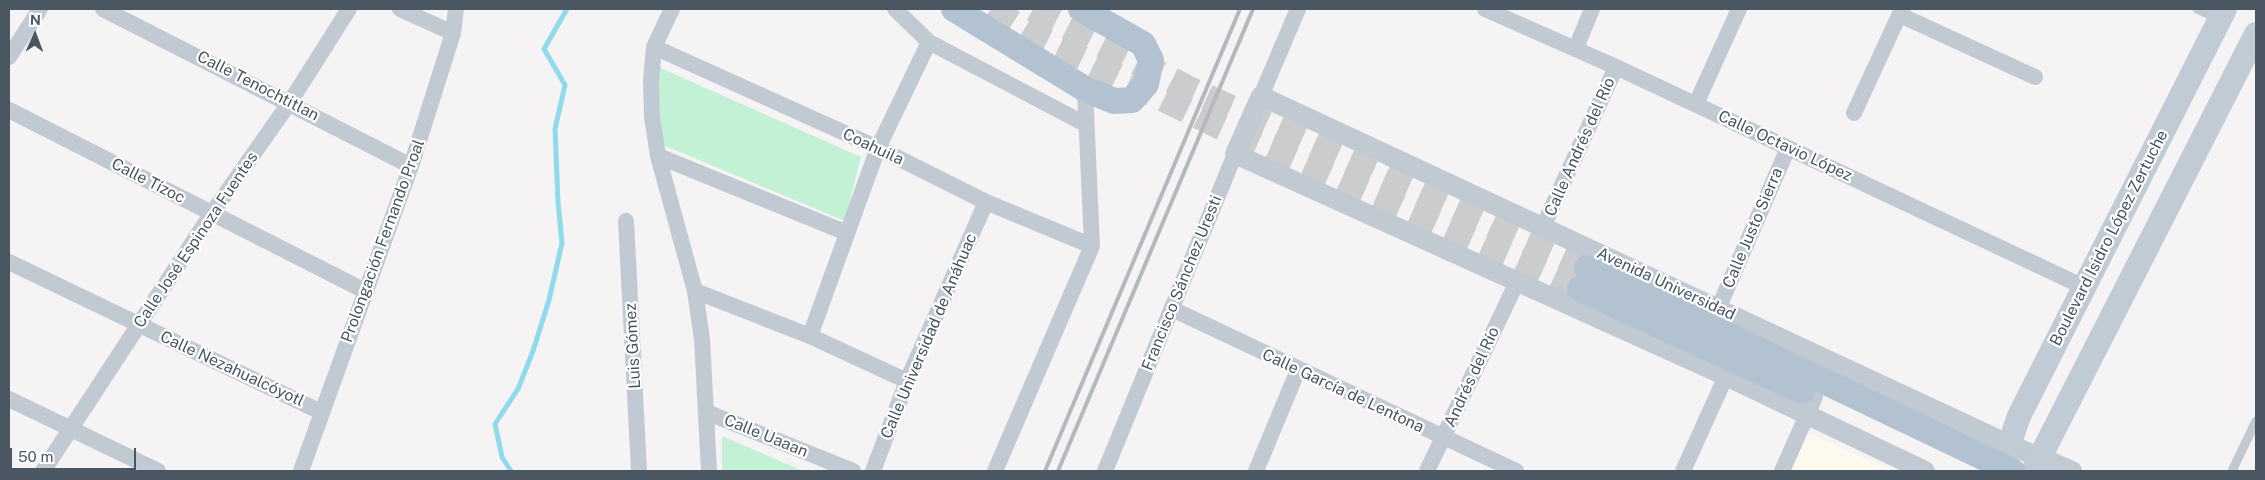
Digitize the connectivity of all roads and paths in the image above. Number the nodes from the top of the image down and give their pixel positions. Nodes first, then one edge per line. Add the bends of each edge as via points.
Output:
1 (40, 9) edge
2 (103, 9) edge
3 (349, 9) edge
4 (400, 9) edge
5 (456, 9) edge
6 (672, 9) edge
7 (895, 9) edge
8 (954, 9) edge
9 (1081, 9) edge
10 (1298, 9) edge
11 (1485, 9) edge
12 (1592, 9) edge
13 (1739, 9) edge
14 (2198, 9) edge
15 (1901, 12) edge
16 (2222, 14) edge
17 (453, 32) junction
18 (2256, 34) edge
19 (929, 42) junction
20 (654, 47) junction
21 (1576, 48) junction
22 (9, 57) edge
23 (1616, 67) junction
24 (2035, 77) dead end
25 (1085, 89) junction
26 (1261, 96) junction
27 (290, 102) junction
28 (1696, 104) junction
29 (9, 110) edge
30 (1854, 113) dead end
31 (1085, 124) junction
32 (878, 148) junction
33 (1788, 148) junction
34 (1235, 154) junction
35 (658, 156) junction
36 (412, 166) junction
37 (986, 202) junction
38 (212, 213) junction
39 (626, 220) dead end
40 (1543, 227) junction
41 (847, 233) junction
42 (1092, 246) junction
43 (9, 262) edge
44 (1517, 282) junction
45 (2084, 287) junction
46 (695, 291) junction
47 (367, 292) junction
48 (1172, 309) junction
49 (1718, 309) junction
50 (138, 324) junction
51 (810, 336) junction
52 (1298, 370) junction
53 (1726, 376) junction
54 (907, 381) junction
55 (9, 399) edge
56 (1811, 406) junction
57 (321, 412) junction
58 (706, 412) junction
59 (2256, 421) edge
60 (71, 428) junction
61 (1444, 438) junction
62 (2005, 463) edge
63 (2036, 464) edge
64 (43, 471) edge
65 (158, 471) edge
66 (301, 471) edge
67 (639, 471) edge
68 (709, 471) edge
69 (853, 471) edge
70 (873, 471) edge
71 (995, 471) edge
72 (1105, 471) edge
73 (1256, 471) edge
74 (1427, 471) edge
75 (1516, 471) edge
76 (1683, 471) edge
77 (1782, 471) edge
78 (1925, 471) edge
79 (1975, 471) edge
80 (2072, 471) edge
81 (2232, 471) edge

1 - 22 street
2 - 27 street, Calle Tenochtitlan
3 - 27 street, Calle José Espinoza Fuentes
4 - 17 street
5 - 17 street, Prolongación Fernando Proal
6 - 20 street
7 - 19 street
8 - 25 main road
9 - 25 main road via 1143,44 1151,60 1146,84 1132,100 1114,101
10 - 26 street
11 - 21 street, Calle Octavio López
12 - 21 street
13 - 28 street
14 - 16 lane
15 - 24 street
15 - 30 street
16 - 45 main road, Boulevard Isidro López Zertuche
17 - 36 street, Prolongación Fernando Proal
18 - 63 main road
19 - 31 street
19 - 32 street
20 - 32 street, Coahuila
20 - 35 street via 652,117
21 - 23 street, Calle Octavio López
23 - 28 street, Calle Octavio López
23 - 40 street, Calle Andrés del Río
25 - 31 street
26 - 34 street, Francisco Sánchez Uresti
26 - 40 street, Avenida Universidad
27 - 36 street, Calle Tenochtitlan
27 - 38 street, Calle José Espinoza Fuentes
28 - 33 street, Calle Octavio López
29 - 38 street, Calle Tízoc
31 - 42 street
32 - 37 street, Coahuila
32 - 41 street
33 - 45 street, Calle Octavio López
33 - 49 street, Calle Justo Sierra
34 - 44 street, Avenida Universidad
34 - 48 street, Francisco Sánchez Uresti
35 - 41 street
35 - 46 street
36 - 47 street, Prolongación Fernando Proal
37 - 42 street, Coahuila
37 - 54 street, Calle Universidad de Anáhuac
38 - 47 street, Calle Tízoc
38 - 50 street, Calle José Espinoza Fuentes
39 - 67 street, Luis Gómez
40 - 49 street, Avenida Universidad
41 - 51 street
42 - 71 street
43 - 50 street, Calle Nezahualcóyotl
44 - 53 street, Avenida Universidad
44 - 61 street, Andrés del Río
45 - 62 main road, Boulevard Isidro López Zertuche via 2019,416
46 - 51 street
46 - 58 street via 702,339
47 - 57 street, Prolongación Fernando Proal
48 - 52 street, Calle García de Lentona
48 - 72 street, Francisco Sánchez Uresti
49 - 62 street, Avenida Universidad
50 - 57 street, Calle Nezahualcóyotl
50 - 60 street, Calle José Espinoza Fuentes
51 - 54 street
52 - 61 street, Calle García de Lentona
52 - 73 street
53 - 56 street, Avenida Universidad
53 - 76 street
54 - 70 street, Calle Universidad de Anáhuac
55 - 60 street
56 - 62 main road, Avenida Universidad via 1583,278
56 - 77 street
56 - 78 street, Avenida Universidad
56 - 79 main road, Avenida Universidad
57 - 66 street, Prolongación Fernando Proal
58 - 68 street
58 - 69 street, Calle Uaaan
59 - 81 lane
60 - 64 street, Calle José Espinoza Fuentes
60 - 65 street
61 - 74 street, Andrés del Río
61 - 75 street, Calle García de Lentona
62 - 63 street, Avenida Universidad
63 - 80 street, Avenida Universidad

